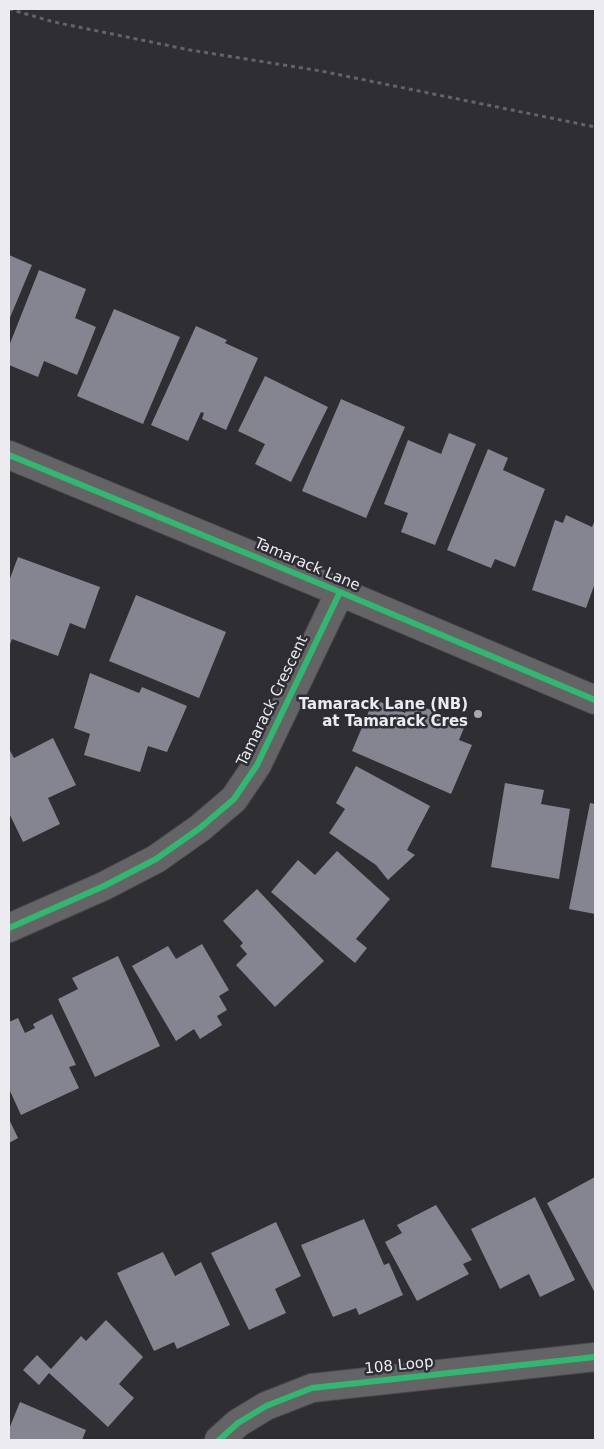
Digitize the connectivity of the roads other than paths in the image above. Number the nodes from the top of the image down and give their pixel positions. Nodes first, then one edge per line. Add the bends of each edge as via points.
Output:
1 (9, 455) edge
2 (340, 592) junction
3 (595, 700) edge
4 (9, 928) edge
5 (595, 1357) edge
6 (219, 1440) edge

1 - 2 street, Tamarack Lane
2 - 3 street, Tamarack Lane
2 - 4 street, Tamarack Crescent via 258,765 234,799 156,859
5 - 6 street, 108 Loop via 312,1388 266,1406 238,1422

